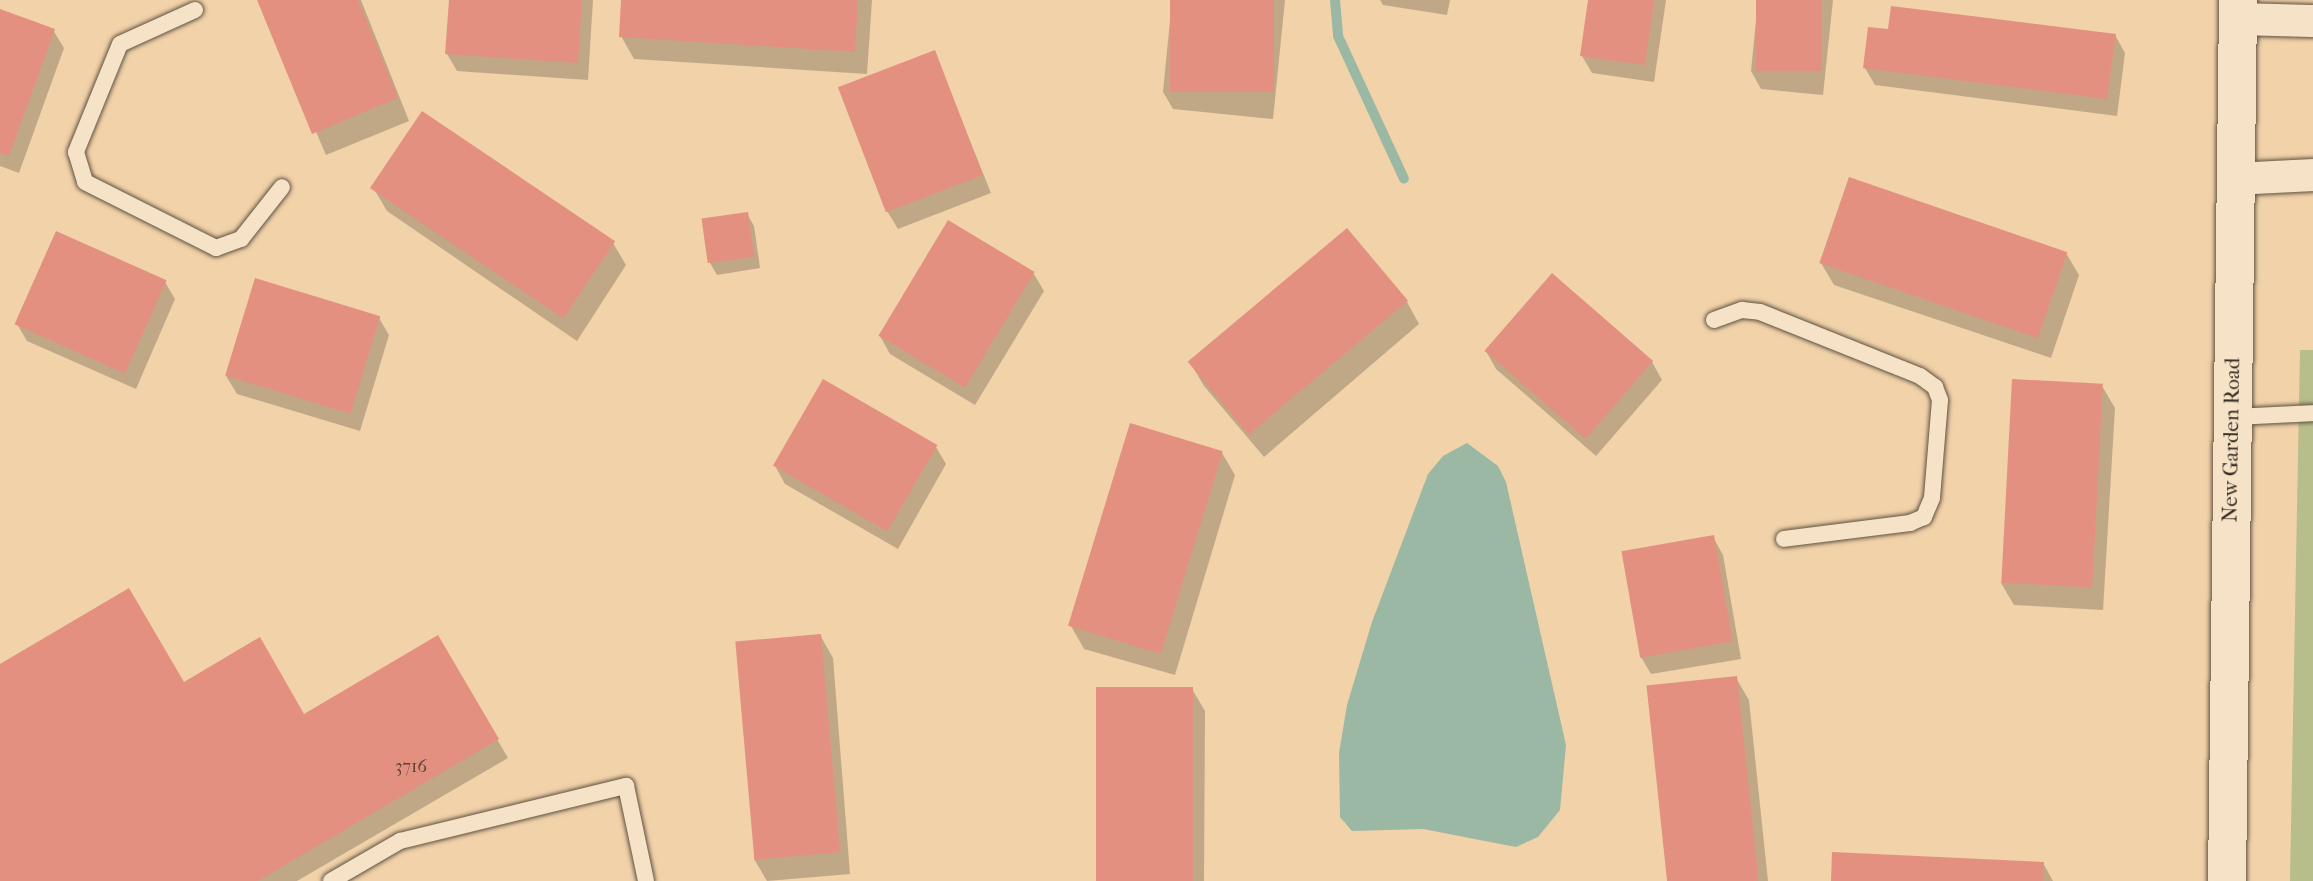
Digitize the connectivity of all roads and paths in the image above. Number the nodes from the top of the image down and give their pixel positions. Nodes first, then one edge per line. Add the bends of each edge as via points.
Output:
1 (195, 10) dead end
2 (2238, 10) edge
3 (2313, 21) edge
4 (2313, 175) edge
5 (2235, 180) junction
6 (282, 187) dead end
7 (1714, 320) dead end
8 (2313, 413) edge
9 (2230, 417) junction
10 (1784, 539) dead end
11 (331, 881) edge
12 (646, 881) edge
13 (2227, 881) edge

1 - 6 lane via 120,44 76,152 85,181 216,248 241,239
2 - 3 street
2 - 5 street, New Garden Road
4 - 5 street
5 - 9 street, New Garden Road
7 - 10 lane via 1742,310 1760,312 1920,376 1935,387 1940,400 1932,498 1924,517 1910,523
8 - 9 lane
9 - 13 street, New Garden Road
11 - 12 lane via 400,841 626,786

